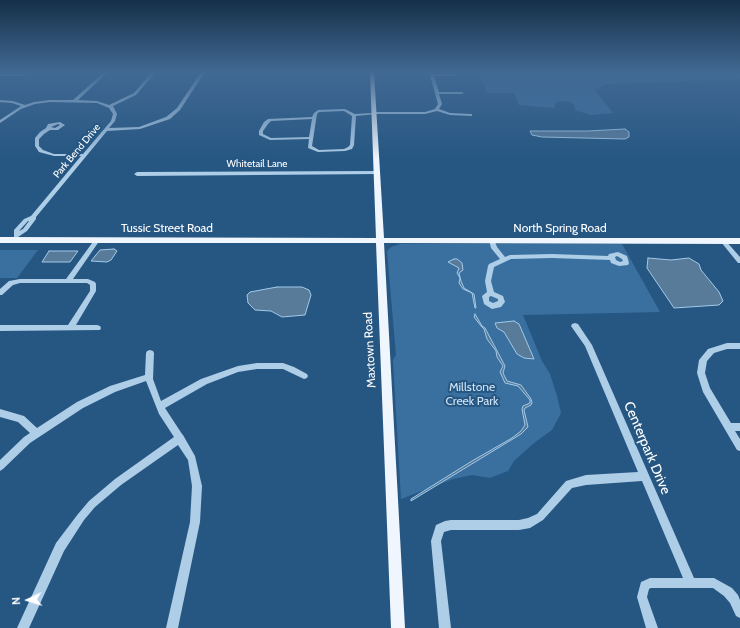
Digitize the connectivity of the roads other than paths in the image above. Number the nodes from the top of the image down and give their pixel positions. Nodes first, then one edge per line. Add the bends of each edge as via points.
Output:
1 (4, 101) edge
2 (44, 101) edge
3 (82, 101) edge
4 (121, 101) edge
5 (184, 101) edge
6 (373, 101) edge
7 (439, 101) edge
8 (24, 106) junction
9 (110, 106) junction
10 (437, 110) junction
11 (374, 114) junction
12 (354, 115) junction
13 (471, 115) dead end
14 (314, 118) junction
15 (0, 122) edge
16 (48, 129) dead end
17 (105, 130) junction
18 (312, 138) junction
19 (85, 155) junction
20 (377, 173) junction
21 (137, 174) dead end
22 (0, 240) edge
23 (12, 240) junction
24 (97, 240) junction
25 (380, 240) junction
26 (492, 240) junction
27 (723, 241) junction
28 (740, 241) edge
29 (611, 258) dead end
30 (503, 259) junction
31 (740, 261) edge
32 (68, 281) junction
33 (0, 293) edge
34 (491, 294) dead end
35 (575, 326) dead end
36 (0, 328) edge
37 (70, 328) junction
38 (97, 328) dead end
39 (740, 346) edge
40 (150, 353) dead end
41 (304, 376) dead end
42 (149, 377) junction
43 (160, 406) junction
44 (0, 413) edge
45 (728, 427) junction
46 (740, 427) edge
47 (36, 433) junction
48 (180, 438) junction
49 (740, 447) edge
50 (0, 466) edge
51 (644, 476) junction
52 (690, 582) junction
53 (740, 612) edge
54 (23, 628) edge
55 (172, 628) edge
56 (398, 628) edge
57 (445, 628) edge
58 (652, 628) edge

1 - 8 street
2 - 8 street
3 - 9 street
4 - 9 street
5 - 17 street via 168,118 140,128
6 - 11 main road, Maxtown Road
7 - 10 street
8 - 15 street
9 - 17 street, Park Bend Drive via 114,111 114,117
10 - 11 street via 425,113
10 - 13 street via 450,114
11 - 12 street
11 - 20 main road, Maxtown Road
12 - 14 street via 345,110 322,110 315,114
12 - 18 street via 350,148 318,151 310,147
14 - 18 street
14 - 18 street via 270,120 261,131 261,135 270,138
16 - 19 street via 37,139 37,146 41,151 54,155
17 - 19 street, Park Bend Drive
19 - 23 street, Park Bend Drive via 33,216 25,230
20 - 21 street, Whitetail Lane
20 - 25 main road, Maxtown Road
22 - 23 main road, Tussic Street Road
23 - 24 main road, Tussic Street Road
24 - 25 main road, Tussic Street Road
24 - 32 street
25 - 26 main road, North Spring Road
25 - 56 main road, Maxtown Road
26 - 27 main road, North Spring Road
26 - 30 street via 494,248
27 - 28 main road, North Spring Road
27 - 31 street
29 - 30 street via 529,255
30 - 34 street via 491,265 488,273
32 - 33 street via 20,281 11,283
32 - 37 street via 88,281 94,284 93,291
35 - 51 street, Centerpark Drive via 588,345
36 - 37 street
37 - 38 street
39 - 45 street via 718,348 705,357 701,366 706,390
40 - 42 street
41 - 43 street via 283,366 238,369 204,381
42 - 43 street
42 - 47 street via 95,397
43 - 48 street
44 - 47 street via 21,419
45 - 46 street
45 - 49 street
47 - 50 street
48 - 54 street via 118,482 81,517 60,547
48 - 55 street via 192,459 197,500 195,522
51 - 52 street, Centerpark Drive
51 - 57 street via 586,480 569,484 540,517 530,523 451,525 440,529 436,541
52 - 53 street via 708,582 722,586 734,599
52 - 58 street via 645,586 642,597

